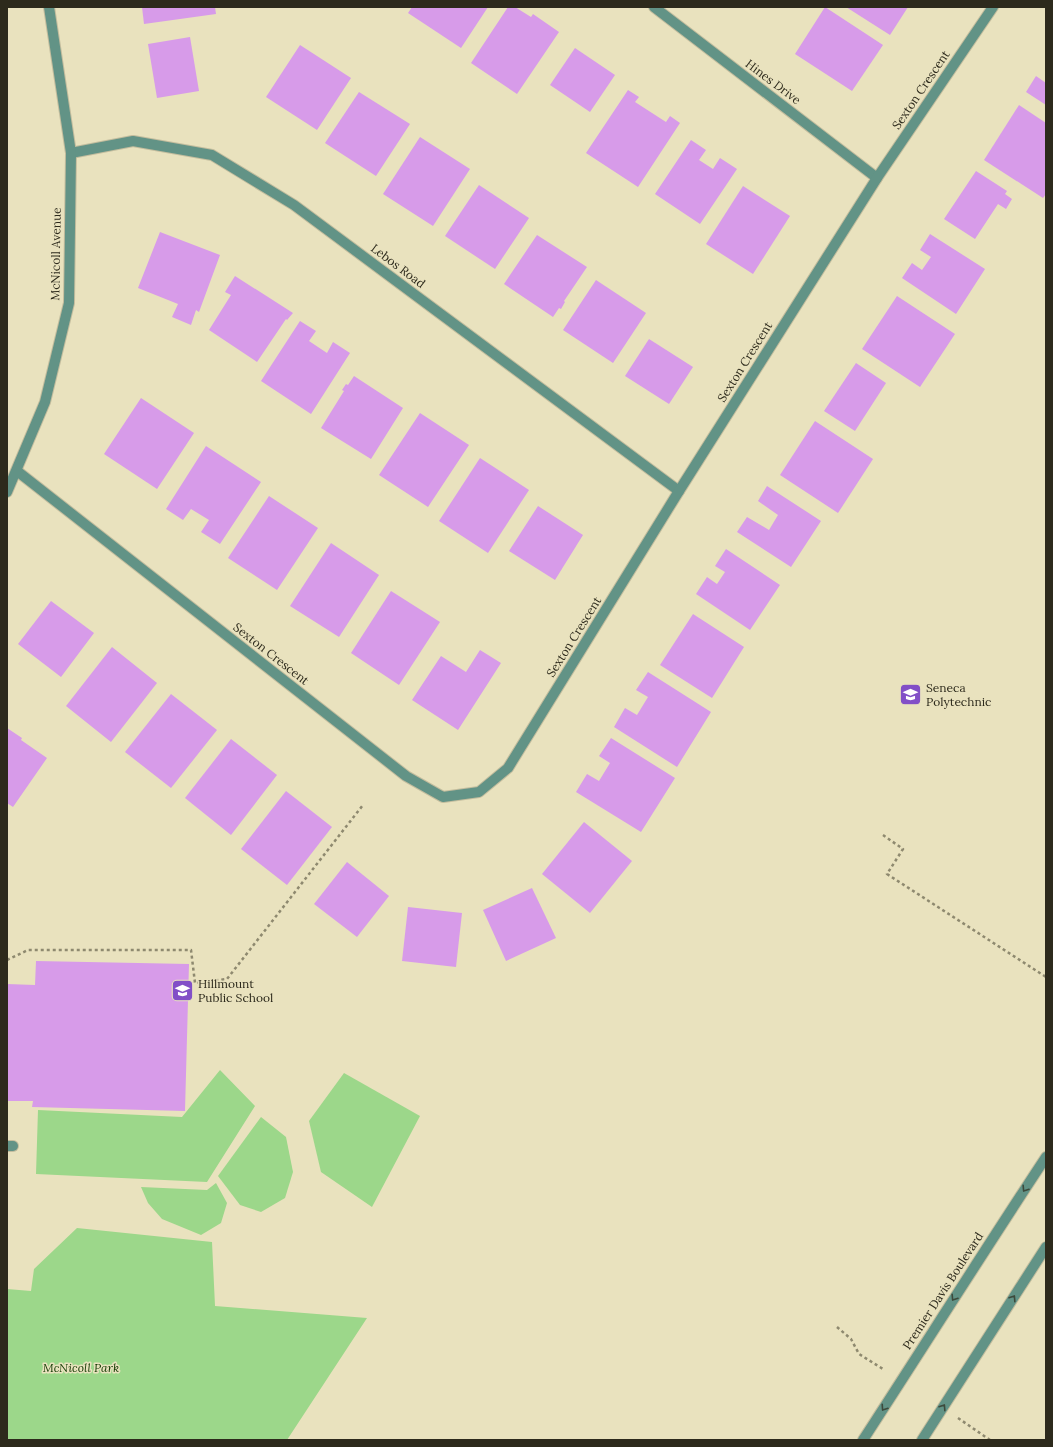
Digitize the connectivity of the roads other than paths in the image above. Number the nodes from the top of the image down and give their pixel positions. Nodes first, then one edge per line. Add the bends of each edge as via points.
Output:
1 (48, 7) edge
2 (654, 7) edge
3 (993, 7) edge
4 (71, 153) junction
5 (877, 178) junction
6 (17, 471) junction
7 (680, 491) junction
8 (7, 492) edge
9 (1046, 1157) edge
10 (1046, 1247) edge
11 (863, 1440) edge
12 (922, 1440) edge

1 - 4 street, McNicoll Avenue
2 - 5 street, Hines Drive
3 - 5 street, Sexton Crescent
4 - 6 street, McNicoll Avenue via 69,303 45,402
4 - 7 street, Lebos Road via 133,141 212,155 294,204
5 - 7 street, Sexton Crescent
6 - 7 street, Sexton Crescent via 406,776 443,797 479,792 508,768
6 - 8 street, McNicoll Avenue
9 -> 11 street, Premier Davis Boulevard
12 -> 10 street

